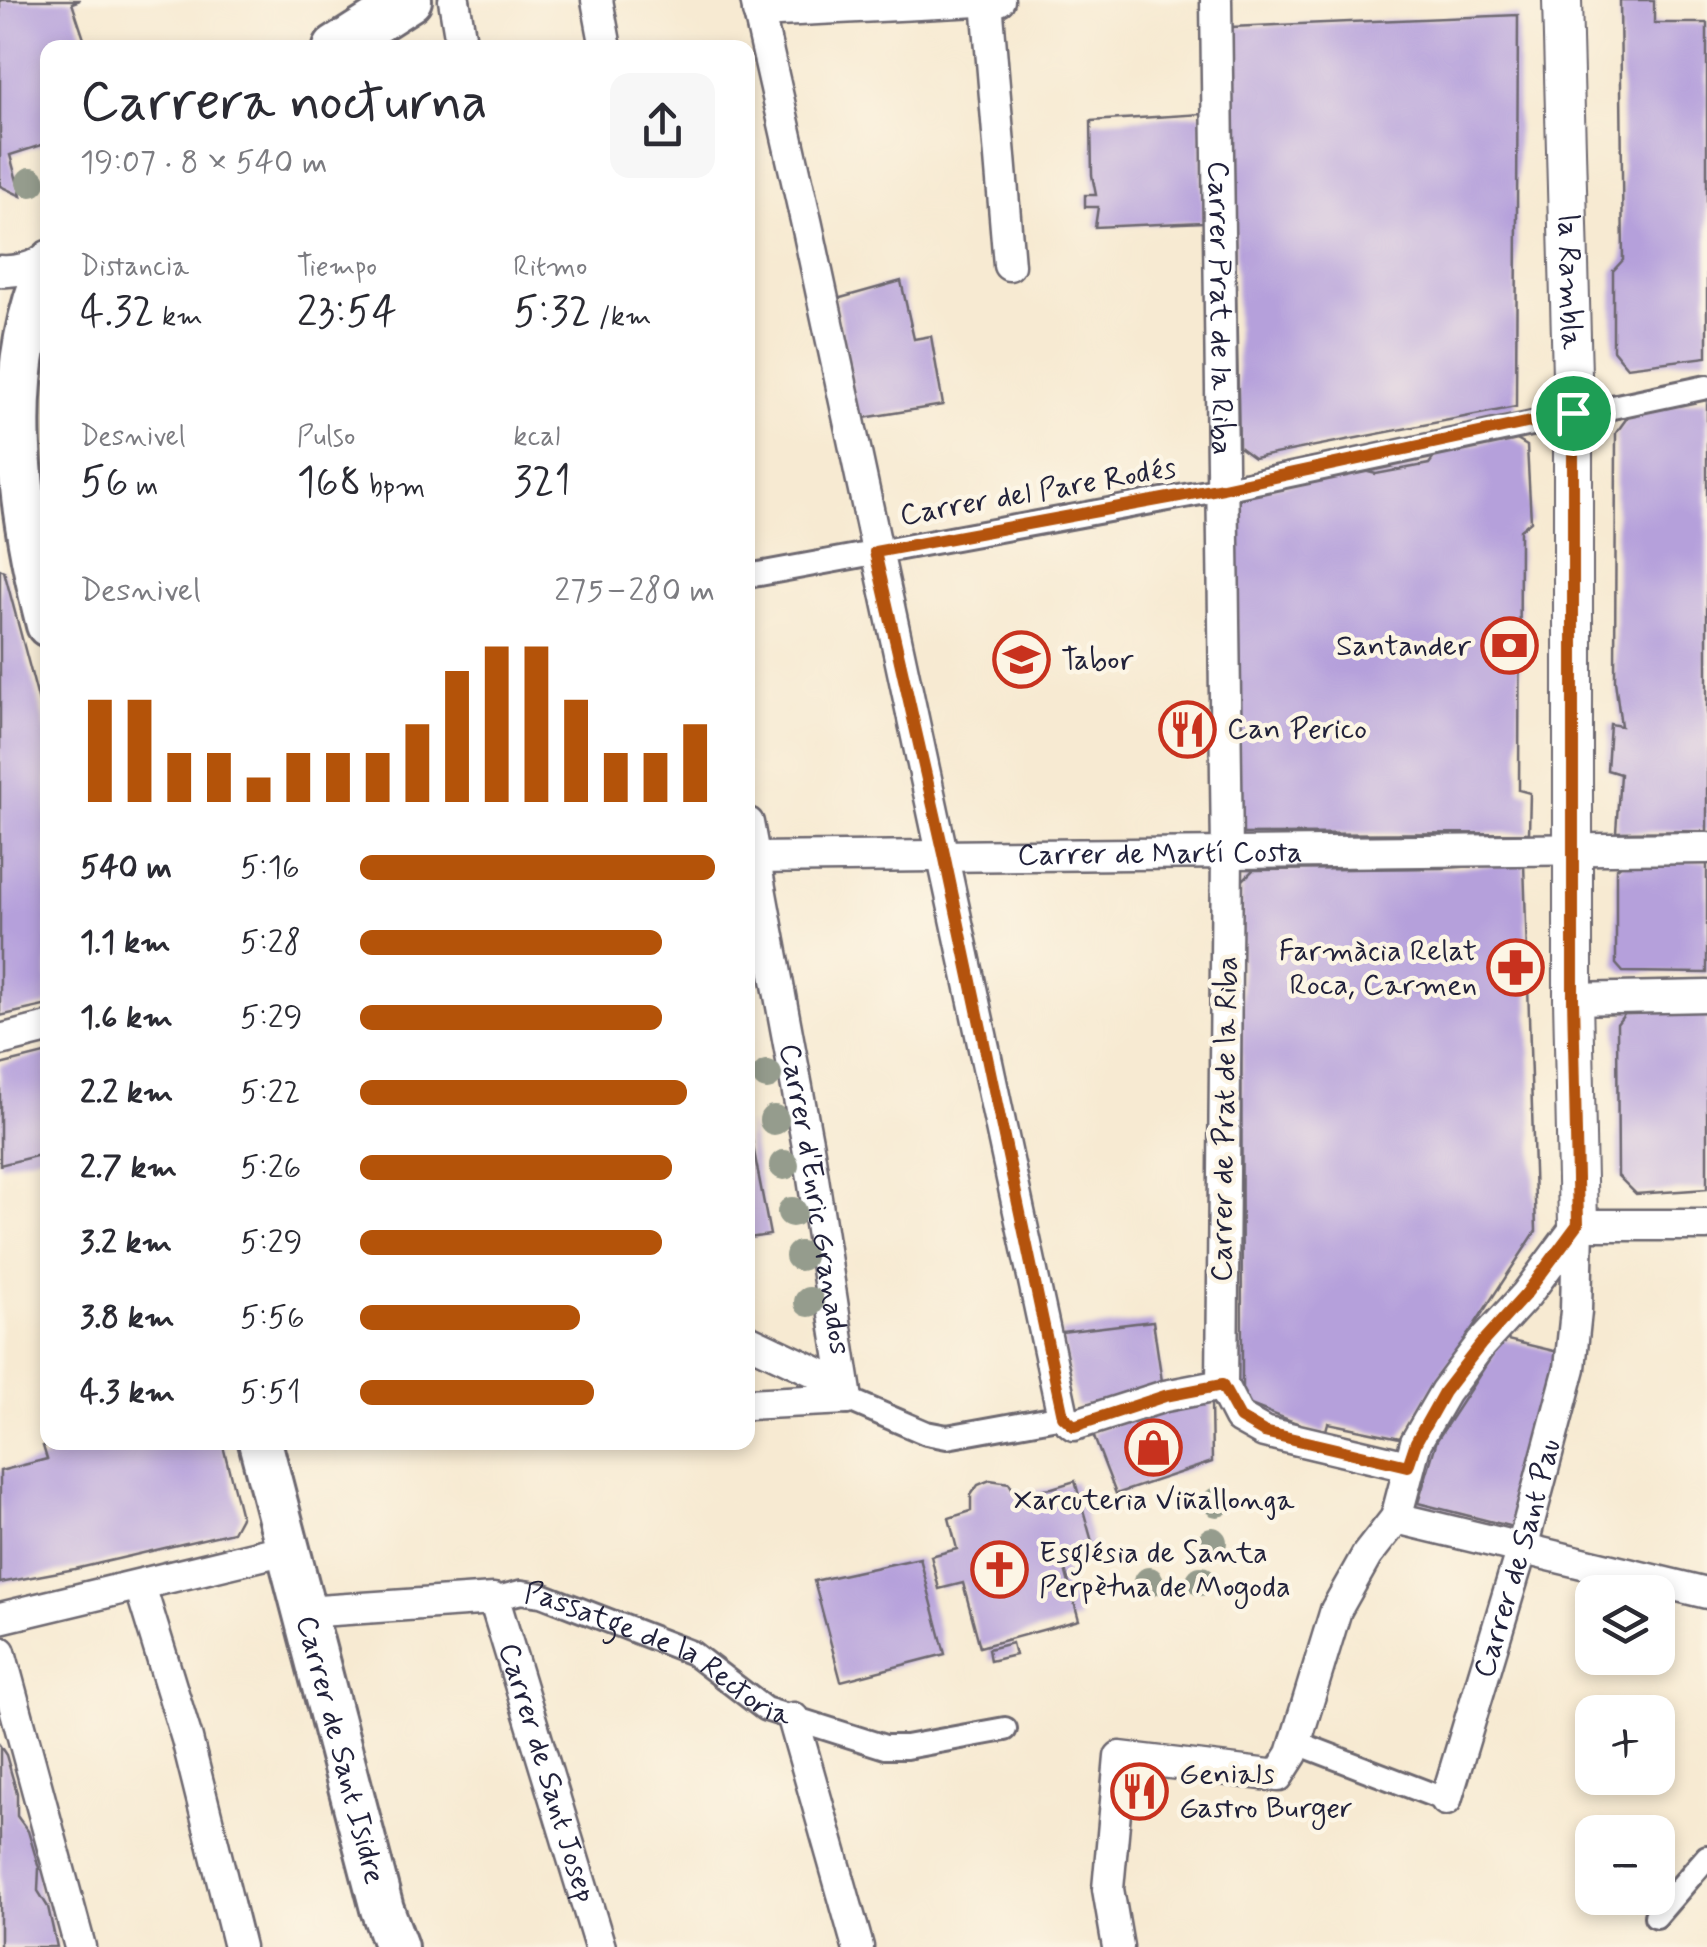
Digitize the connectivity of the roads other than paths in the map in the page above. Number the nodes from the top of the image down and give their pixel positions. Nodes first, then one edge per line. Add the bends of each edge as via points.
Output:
1 (410, 0) edge
2 (454, 0) edge
3 (597, 0) edge
4 (999, 0) edge
5 (1216, 0) edge
6 (1562, 0) edge
7 (987, 1) edge
8 (757, 6) edge
9 (347, 40) edge
10 (461, 40) edge
11 (604, 40) edge
12 (40, 263) edge
13 (1009, 265) dead end
14 (0, 270) edge
15 (40, 282) edge
16 (1707, 387) edge
17 (2, 407) edge
18 (1573, 413) junction
19 (1223, 488) junction
20 (22, 516) edge
21 (875, 552) junction
22 (755, 575) edge
23 (40, 591) edge
24 (1573, 848) junction
25 (1707, 848) edge
26 (944, 854) junction
27 (1228, 854) junction
28 (755, 858) edge
29 (755, 883) edge
30 (1707, 996) edge
31 (1573, 998) junction
32 (40, 1030) edge
33 (0, 1040) edge
34 (1578, 1224) junction
35 (1707, 1225) edge
36 (1526, 1294) junction
37 (1576, 1311) junction
38 (755, 1343) edge
39 (1222, 1385) junction
40 (847, 1399) junction
41 (755, 1404) edge
42 (1063, 1416) junction
43 (262, 1450) edge
44 (1408, 1466) junction
45 (1396, 1518) junction
46 (1522, 1548) junction
47 (287, 1549) junction
48 (140, 1586) junction
49 (1707, 1593) edge
50 (494, 1598) junction
51 (304, 1612) junction
52 (0, 1618) edge
53 (0, 1652) edge
54 (793, 1718) junction
55 (1004, 1729) dead end
56 (1295, 1742) junction
57 (1446, 1800) joint
58 (1707, 1857) edge
59 (1656, 1916) dead end
60 (80, 1947) edge
61 (239, 1947) edge
62 (396, 1947) edge
63 (600, 1947) edge
64 (858, 1947) edge
65 (1118, 1947) edge

1 - 9 main road
2 - 10 street
3 - 11 street
4 - 7 street
5 - 19 street, Carrer Prat de la Riba
6 - 18 street, la Rambla
7 - 8 street
7 - 13 street
8 - 21 street
12 - 14 street
15 - 17 main road via 22,319
16 - 18 street, Carrer del Pare Rodés
17 - 20 main road
18 - 19 street, Carrer del Pare Rodés
18 - 24 street, la Rambla
19 - 21 street, Carrer del Pare Rodés
19 - 27 street, Carrer Prat de la Riba
20 - 23 main road
21 - 22 street, Carrer del Pare Rodés
21 - 26 street
24 - 25 street, Carrer de Martí Costa
24 - 27 street, Carrer de Martí Costa
24 - 31 street, la Rambla
26 - 27 street, Carrer de Martí Costa
26 - 28 street, Carrer de Martí Costa
26 - 42 street
27 - 39 street, Carrer de Prat de la Riba
29 - 40 street, Carrer d'Enric Granados via 809,1152
30 - 31 street
31 - 34 street, la Rambla
32 - 33 street
34 - 35 street
34 - 36 street
34 - 37 street, Carrer de Sant Pau
36 - 37 street via 1560,1299
36 - 44 street via 1444,1392
37 - 46 street, Carrer de Sant Pau via 1570,1368
38 - 40 street via 818,1374
39 - 42 street via 1074,1426
39 - 44 street via 1240,1418 1264,1432
40 - 41 street
40 - 42 street via 947,1437
43 - 47 main road, Carrer de Sant Isidre
44 - 45 street
45 - 46 street
45 - 56 street via 1336,1610
46 - 49 street
46 - 57 street, Carrer de Sant Pau
47 - 48 street
47 - 51 main road, Carrer de Sant Isidre
48 - 52 street
48 - 61 street
50 - 51 street, Passatge de la Rectoria
50 - 54 street, Passatge de la Rectoria via 542,1595 692,1654 764,1709
50 - 63 street, Carrer de Sant Josep
51 - 62 main road, Carrer de Sant Isidre
53 - 60 street
54 - 55 street, Passatge de la Rectoria via 885,1748
54 - 64 street
56 - 57 street
56 - 65 street via 1278,1776 1120,1757 1108,1890
58 - 59 street

